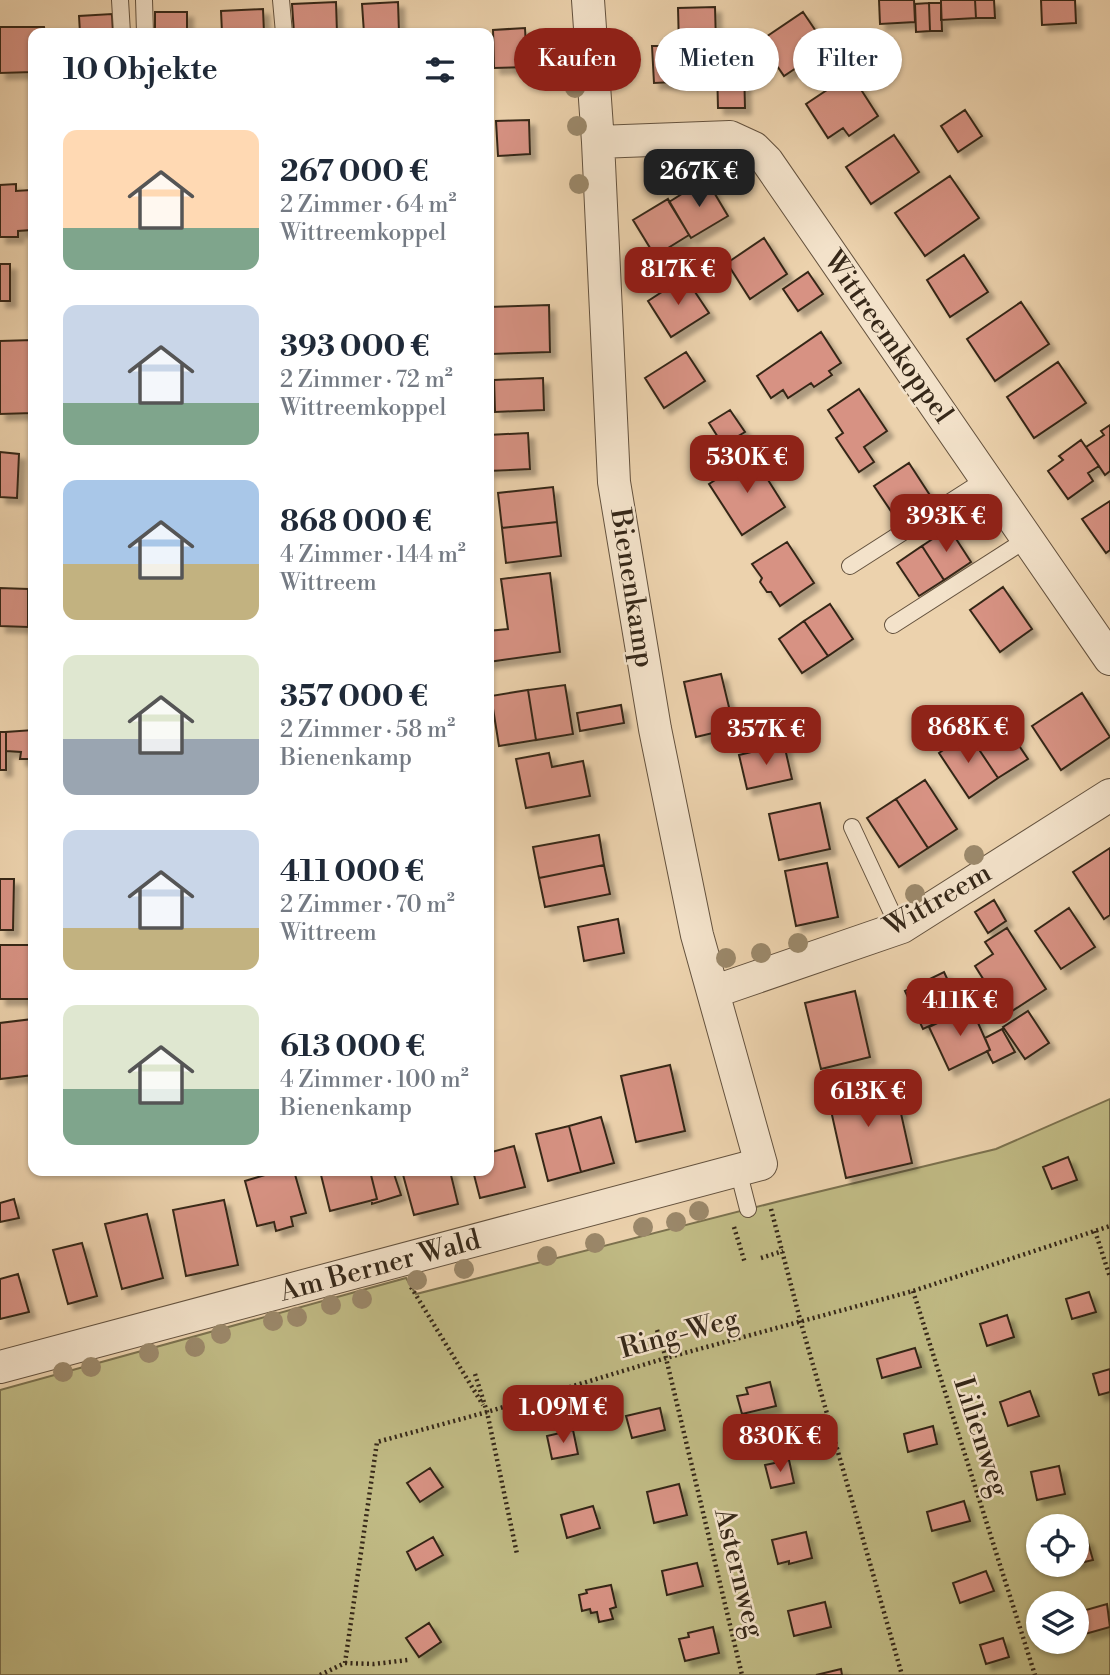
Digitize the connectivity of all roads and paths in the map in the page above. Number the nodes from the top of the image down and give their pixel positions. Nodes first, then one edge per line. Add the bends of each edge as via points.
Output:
1 (120, 0) edge
2 (144, 0) edge
3 (281, 0) edge
4 (588, 0) edge
5 (122, 28) edge
6 (145, 28) edge
7 (284, 28) edge
8 (598, 142) junction
9 (986, 479) junction
10 (1027, 539) junction
11 (850, 566) dead end
12 (893, 625) dead end
13 (1110, 659) edge
14 (1110, 795) edge
15 (852, 827) dead end
16 (899, 928) junction
17 (713, 992) junction
18 (749, 1167) junction
19 (748, 1209) dead end
20 (1110, 1226) edge
21 (1095, 1231) junction
22 (783, 1251) junction
23 (761, 1258) dead end
24 (396, 1262) junction
25 (1110, 1277) edge
26 (913, 1291) junction
27 (801, 1323) junction
28 (657, 1329) dead end
29 (666, 1357) junction
30 (0, 1367) edge
31 (475, 1374) dead end
32 (487, 1412) junction
33 (517, 1554) dead end
34 (408, 1660) dead end
35 (345, 1663) junction
36 (320, 1675) edge
37 (743, 1675) edge
38 (902, 1675) edge
39 (1035, 1675) edge

1 - 5 lane
2 - 6 lane
3 - 7 lane
4 - 8 street, Bienenkamp
8 - 9 street, Wittreemkoppel via 730,136 754,148
8 - 17 street, Bienenkamp via 614,482 654,729
9 - 10 street, Wittreemkoppel
9 - 11 lane
10 - 12 lane
10 - 13 street, Wittreemkoppel
14 - 16 street, Wittreem
15 - 16 lane
16 - 17 street, Wittreem
17 - 18 street, Bienenkamp
18 - 19 lane
18 - 22 path
18 - 24 street, Am Berner Wald
20 - 21 path, Ring-Weg
21 - 25 path
21 - 26 path, Ring-Weg
22 - 23 path
22 - 27 path
24 - 30 street, Am Berner Wald
24 - 32 path
26 - 27 path, Ring-Weg
26 - 39 path, Lilienweg
27 - 29 path, Ring-Weg
27 - 38 path
28 - 29 path, Asternweg
29 - 32 path, Ring-Weg
29 - 37 path, Asternweg
31 - 32 path
32 - 33 path
32 - 35 path, Ring-Weg via 377,1442
34 - 35 path
35 - 36 path

